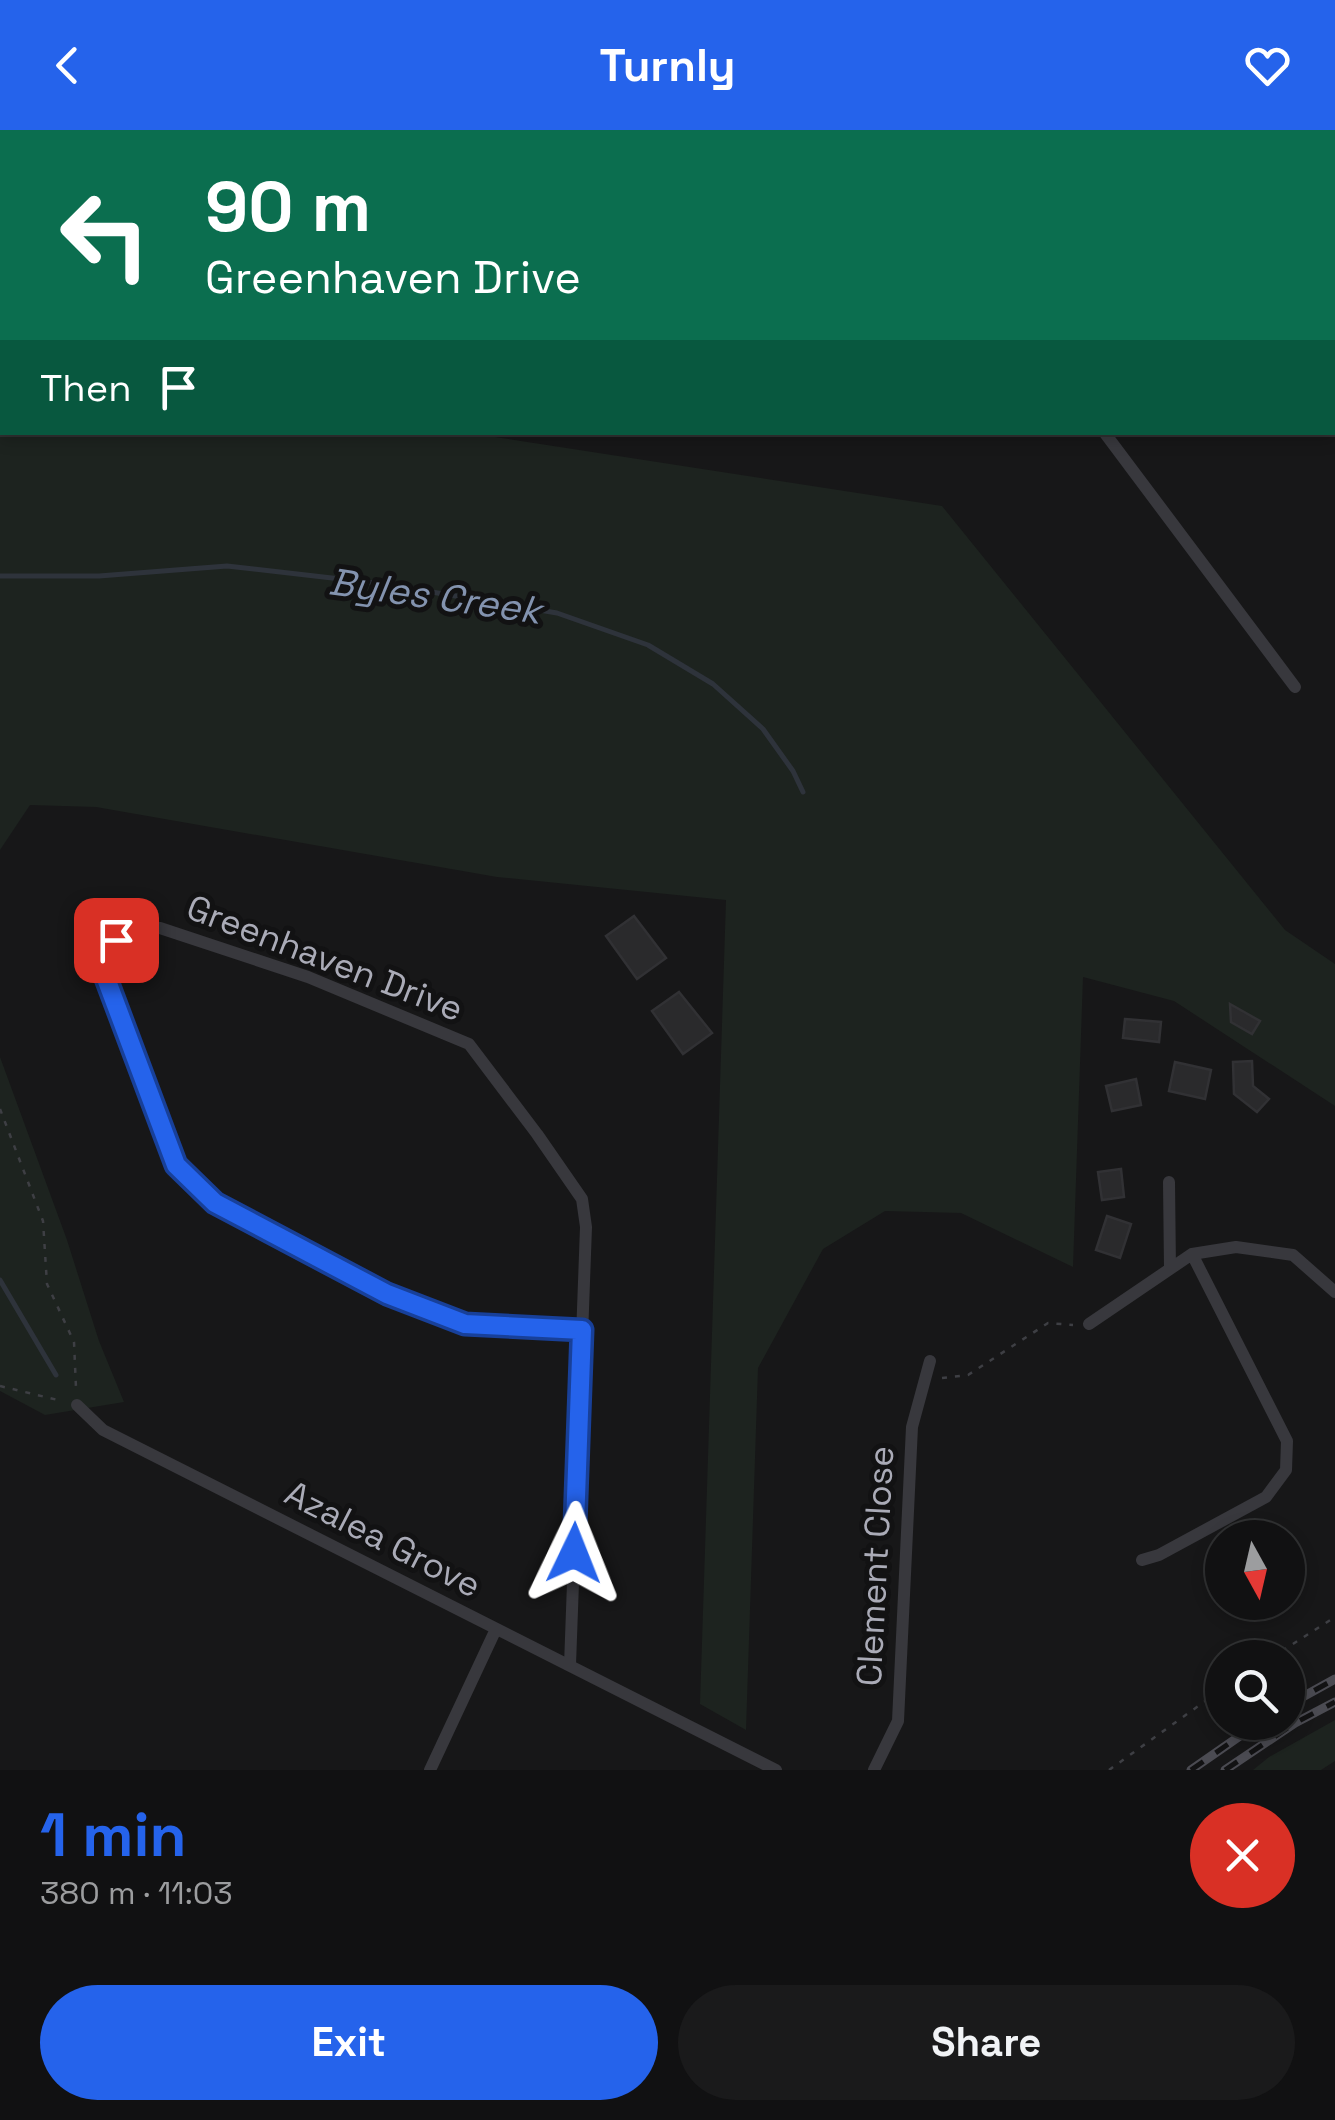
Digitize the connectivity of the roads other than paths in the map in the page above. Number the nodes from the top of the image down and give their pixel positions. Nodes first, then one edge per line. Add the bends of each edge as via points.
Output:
1 (1106, 435) edge
2 (1295, 687) dead end
3 (1169, 1182) dead end
4 (1192, 1254) junction
5 (1170, 1269) junction
6 (1335, 1292) edge
7 (1089, 1324) road end
8 (582, 1330) junction
9 (930, 1361) dead end
10 (77, 1405) road end
11 (1142, 1560) dead end
12 (496, 1630) junction
13 (570, 1665) junction
14 (430, 1770) edge
15 (776, 1770) edge
16 (874, 1770) edge

1 - 2 street
3 - 5 street
4 - 5 street
4 - 6 street via 1236,1247 1292,1255
4 - 11 street via 1287,1441 1286,1470 1266,1497
5 - 7 street
8 - 8 street, Greenhaven Drive via 582,1199 468,1044 308,977 160,928 130,925 103,955 176,1165 215,1203 387,1294 465,1324
8 - 13 street, Greenhaven Drive
9 - 16 street, Clement Close via 912,1427 898,1721
10 - 12 street, Azalea Grove via 103,1430
12 - 13 street, Azalea Grove
12 - 14 street
13 - 15 street, Azalea Grove

